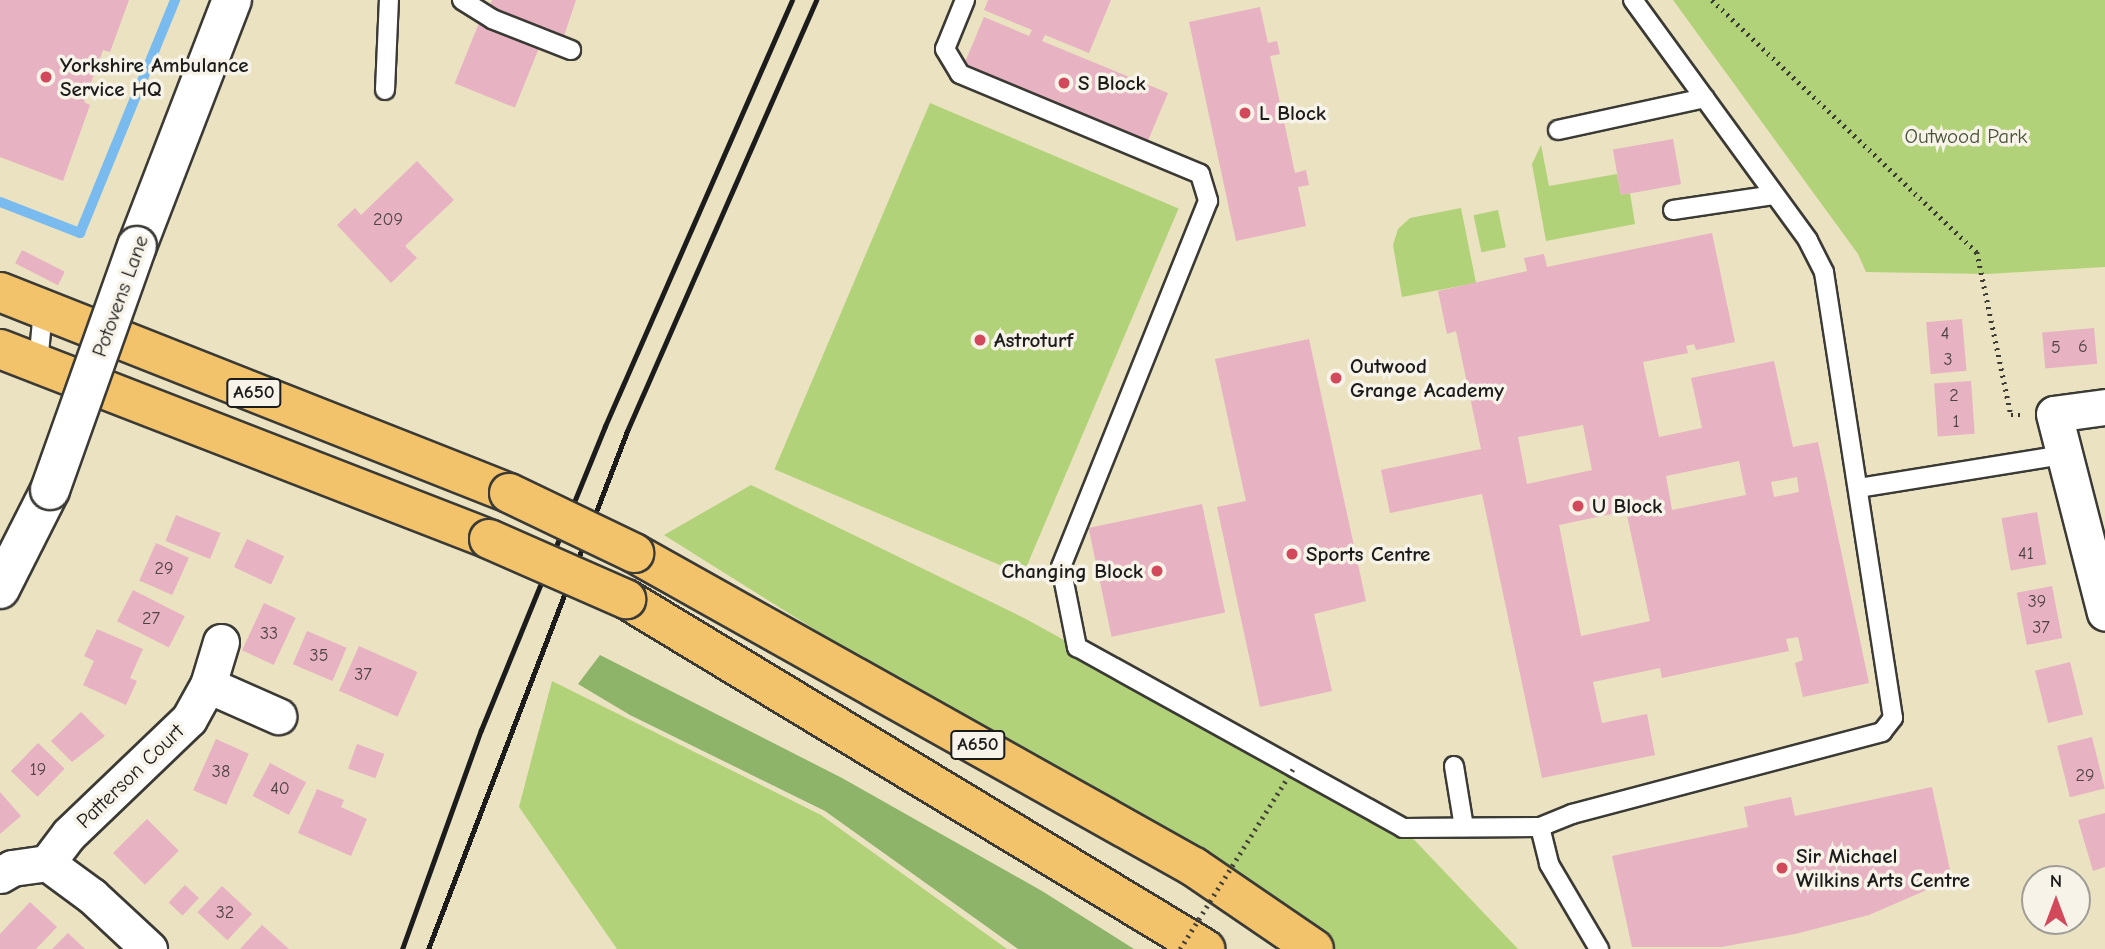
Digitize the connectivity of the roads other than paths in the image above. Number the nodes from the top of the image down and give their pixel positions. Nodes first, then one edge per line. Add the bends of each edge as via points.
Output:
1 (232, 0) edge
2 (389, 0) edge
3 (462, 0) edge
4 (965, 0) edge
5 (1633, 0) edge
6 (571, 50) dead end
7 (385, 90) dead end
8 (1705, 98) junction
9 (1558, 130) dead end
10 (1775, 195) junction
11 (1673, 210) dead end
12 (0, 292) edge
13 (43, 310) junction
14 (0, 349) edge
15 (38, 364) junction
16 (2105, 407) edge
17 (2062, 455) junction
18 (1859, 488) junction
19 (0, 589) edge
20 (2105, 612) edge
21 (221, 642) dead end
22 (208, 685) junction
23 (278, 716) dead end
24 (1454, 766) dead end
25 (1464, 827) junction
26 (1540, 827) junction
27 (47, 863) junction
28 (0, 875) edge
29 (149, 949) edge
30 (1205, 949) edge
31 (1314, 949) edge
32 (1600, 949) edge

1 - 19 street, Potovens Lane, bridge via 50,490
2 - 7 lane
3 - 6 lane via 492,19
4 - 25 lane via 945,49 960,74 1200,174 1208,201 1061,568 1077,647 1403,828
5 - 8 lane
8 - 9 lane
8 - 10 lane
10 - 11 lane
10 - 18 lane via 1824,272
12 - 13 highway, A650
13 - 15 lane
13 - 31 highway, A650, bridge via 509,493 634,553 1194,867
14 - 15 highway, A650
15 - 30 highway, A650, bridge via 489,539 626,599
16 - 17 street via 2054,414
17 - 18 lane
17 - 20 street
18 - 26 lane via 1893,718 1882,732 1572,814
21 - 22 street, Patterson Court
22 - 23 street
22 - 27 street, Patterson Court via 189,719 69,834
24 - 25 lane
25 - 26 lane
26 - 32 lane via 1549,864
27 - 28 street via 12,868
27 - 29 street

